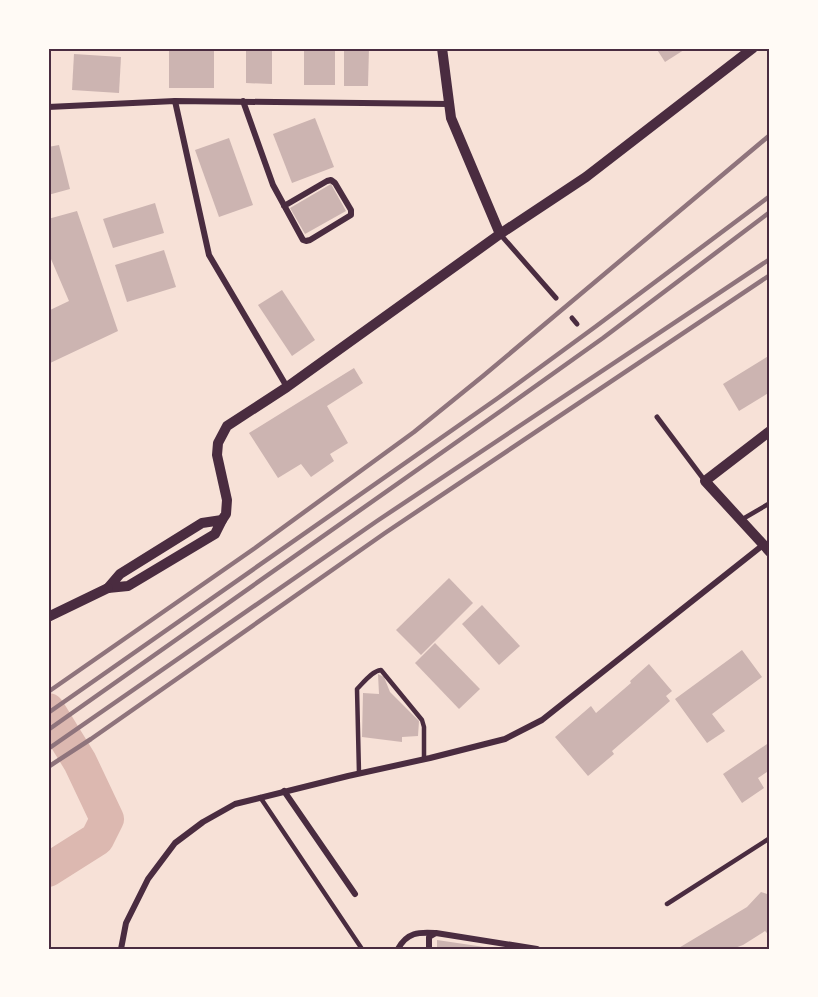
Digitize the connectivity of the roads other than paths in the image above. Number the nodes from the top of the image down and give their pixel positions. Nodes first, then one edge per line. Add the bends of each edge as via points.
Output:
1 (442, 48) edge
2 (753, 48) edge
3 (175, 100) junction
4 (243, 101) junction
5 (449, 104) junction
6 (48, 107) edge
7 (284, 206) junction
8 (500, 234) junction
9 (556, 298) dead end
10 (572, 318) dead end
11 (577, 324) dead end
12 (287, 387) junction
13 (657, 417) dead end
14 (770, 431) edge
15 (705, 481) junction
16 (770, 503) edge
17 (222, 520) junction
18 (741, 520) junction
19 (766, 549) edge
20 (108, 588) junction
21 (49, 617) edge
22 (424, 759) junction
23 (359, 773) junction
24 (284, 791) junction
25 (260, 797) junction
26 (769, 840) edge
27 (355, 894) dead end
28 (667, 904) dead end
29 (436, 933) junction
30 (121, 949) edge
31 (362, 949) edge
32 (399, 949) edge
33 (429, 949) edge
34 (537, 949) edge

1 - 5 street
2 - 8 street via 586,177
3 - 4 street
3 - 6 street
3 - 12 street via 209,255
4 - 5 street
4 - 7 street
5 - 8 street
7 - 7 street via 331,180 351,215 306,241
8 - 9 street
8 - 12 street
10 - 11 street
12 - 17 street via 227,426 222,434 217,455 227,500
13 - 15 street
14 - 15 street
15 - 18 street
16 - 18 lane
17 - 20 street via 202,524 120,574
17 - 20 street via 215,534 167,563 128,586
18 - 19 street
19 - 22 street via 543,720 505,740
20 - 21 street
22 - 23 street
22 - 23 lane via 422,720 379,670 357,689
23 - 24 street
24 - 25 street
24 - 27 street
25 - 30 street via 235,804 175,843 148,879 126,923
25 - 31 lane
26 - 28 lane
29 - 32 street via 417,932
29 - 33 street via 429,937
29 - 34 street

